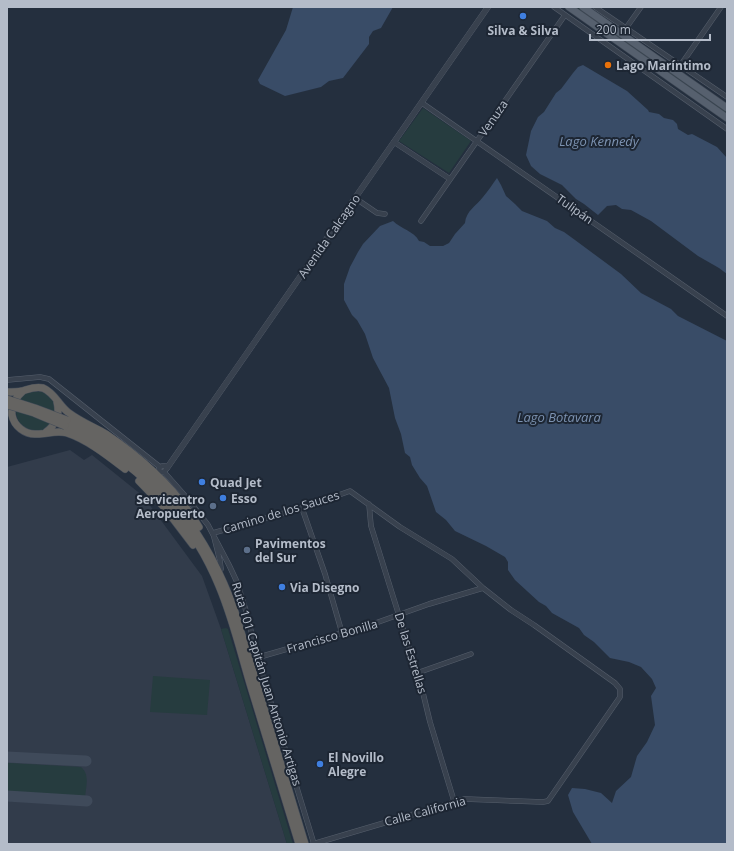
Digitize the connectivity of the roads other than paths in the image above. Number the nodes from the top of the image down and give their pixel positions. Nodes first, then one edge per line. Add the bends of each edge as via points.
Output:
1 (488, 7) edge
2 (554, 7) edge
3 (569, 7) edge
4 (582, 7) edge
5 (595, 7) edge
6 (641, 7) edge
7 (720, 7) edge
8 (565, 15) junction
9 (626, 28) junction
10 (680, 66) junction
11 (727, 97) edge
12 (422, 103) junction
13 (727, 108) edge
14 (727, 118) edge
15 (727, 129) edge
16 (477, 140) junction
17 (394, 142) junction
18 (450, 179) junction
19 (355, 198) junction
20 (385, 214) dead end
21 (421, 221) dead end
22 (727, 316) edge
23 (32, 378) junction
24 (7, 380) edge
25 (34, 387) junction
26 (23, 391) junction
27 (7, 392) edge
28 (7, 399) edge
29 (57, 401) junction
30 (7, 405) edge
31 (10, 412) edge
32 (66, 423) junction
33 (46, 432) junction
34 (165, 468) junction
35 (369, 504) junction
36 (302, 508) junction
37 (213, 534) junction
38 (206, 559) junction
39 (221, 569) junction
40 (222, 578) junction
41 (483, 588) junction
42 (399, 614) junction
43 (342, 633) junction
44 (471, 654) dead end
45 (257, 657) junction
46 (249, 660) junction
47 (417, 673) junction
48 (454, 801) junction
49 (304, 812) junction
50 (298, 821) junction
51 (299, 844) edge
52 (305, 844) edge
53 (314, 844) edge

1 - 12 street, Avenida Calcagno
2 - 8 street
3 - 14 main road
4 - 13 main road
5 - 9 street
6 - 9 street
7 - 10 street
8 - 15 street
8 - 16 street, Venuza
9 - 10 street
10 - 11 street
12 - 16 street, Tulipán
12 - 17 street, Avenida Calcagno
16 - 18 street, Venuza
16 - 22 street, Tulipán
17 - 18 street
17 - 19 street, Avenida Calcagno
18 - 21 street, Venuza
19 - 20 street via 377,213
19 - 34 street, Avenida Calcagno
23 - 24 street
23 - 25 street
23 - 34 street via 49,379
25 - 26 highway
25 - 29 highway via 48,390
26 - 27 highway
26 - 31 highway
28 - 32 highway, Ruta 101 Capitán Juan Antonio Artigas, bridge via 36,408
29 - 33 highway via 58,419
29 - 39 highway via 67,412 120,444 161,479 190,514
30 - 32 highway, Ruta 101 Capitán Juan Antonio Artigas, bridge
31 - 33 highway via 15,422 26,432
32 - 38 highway, Ruta 101 Capitán Juan Antonio Artigas via 104,448 148,483 169,504
32 - 40 highway, Ruta 101 Capitán Juan Antonio Artigas via 94,434 152,478 192,525
33 - 38 highway via 67,433 103,453 129,472 164,507 200,555
34 - 37 street
35 - 36 street, Camino de los Sauces via 350,491
35 - 41 street via 400,527 452,559
35 - 42 street, De las Estrellas via 371,526
36 - 37 street, Camino de los Sauces
36 - 43 street
37 - 39 street
37 - 45 street via 243,599
38 - 51 highway, Ruta 101 Capitán Juan Antonio Artigas via 223,597
39 - 40 highway
40 - 46 highway, Ruta 101 Capitán Juan Antonio Artigas
41 - 42 street, Francisco Bonilla
41 - 48 street, Calle California via 616,683 620,689 620,697 548,801
42 - 43 street, Francisco Bonilla via 370,626
42 - 47 street, De las Estrellas
43 - 45 street, Francisco Bonilla
44 - 47 street
45 - 46 street, Francisco Bonilla
45 - 49 street
46 - 50 highway, Ruta 101 Capitán Juan Antonio Artigas
47 - 48 street, De las Estrellas
48 - 53 street, Calle California
49 - 50 street
49 - 53 street
50 - 52 highway, Ruta 101 Capitán Juan Antonio Artigas

